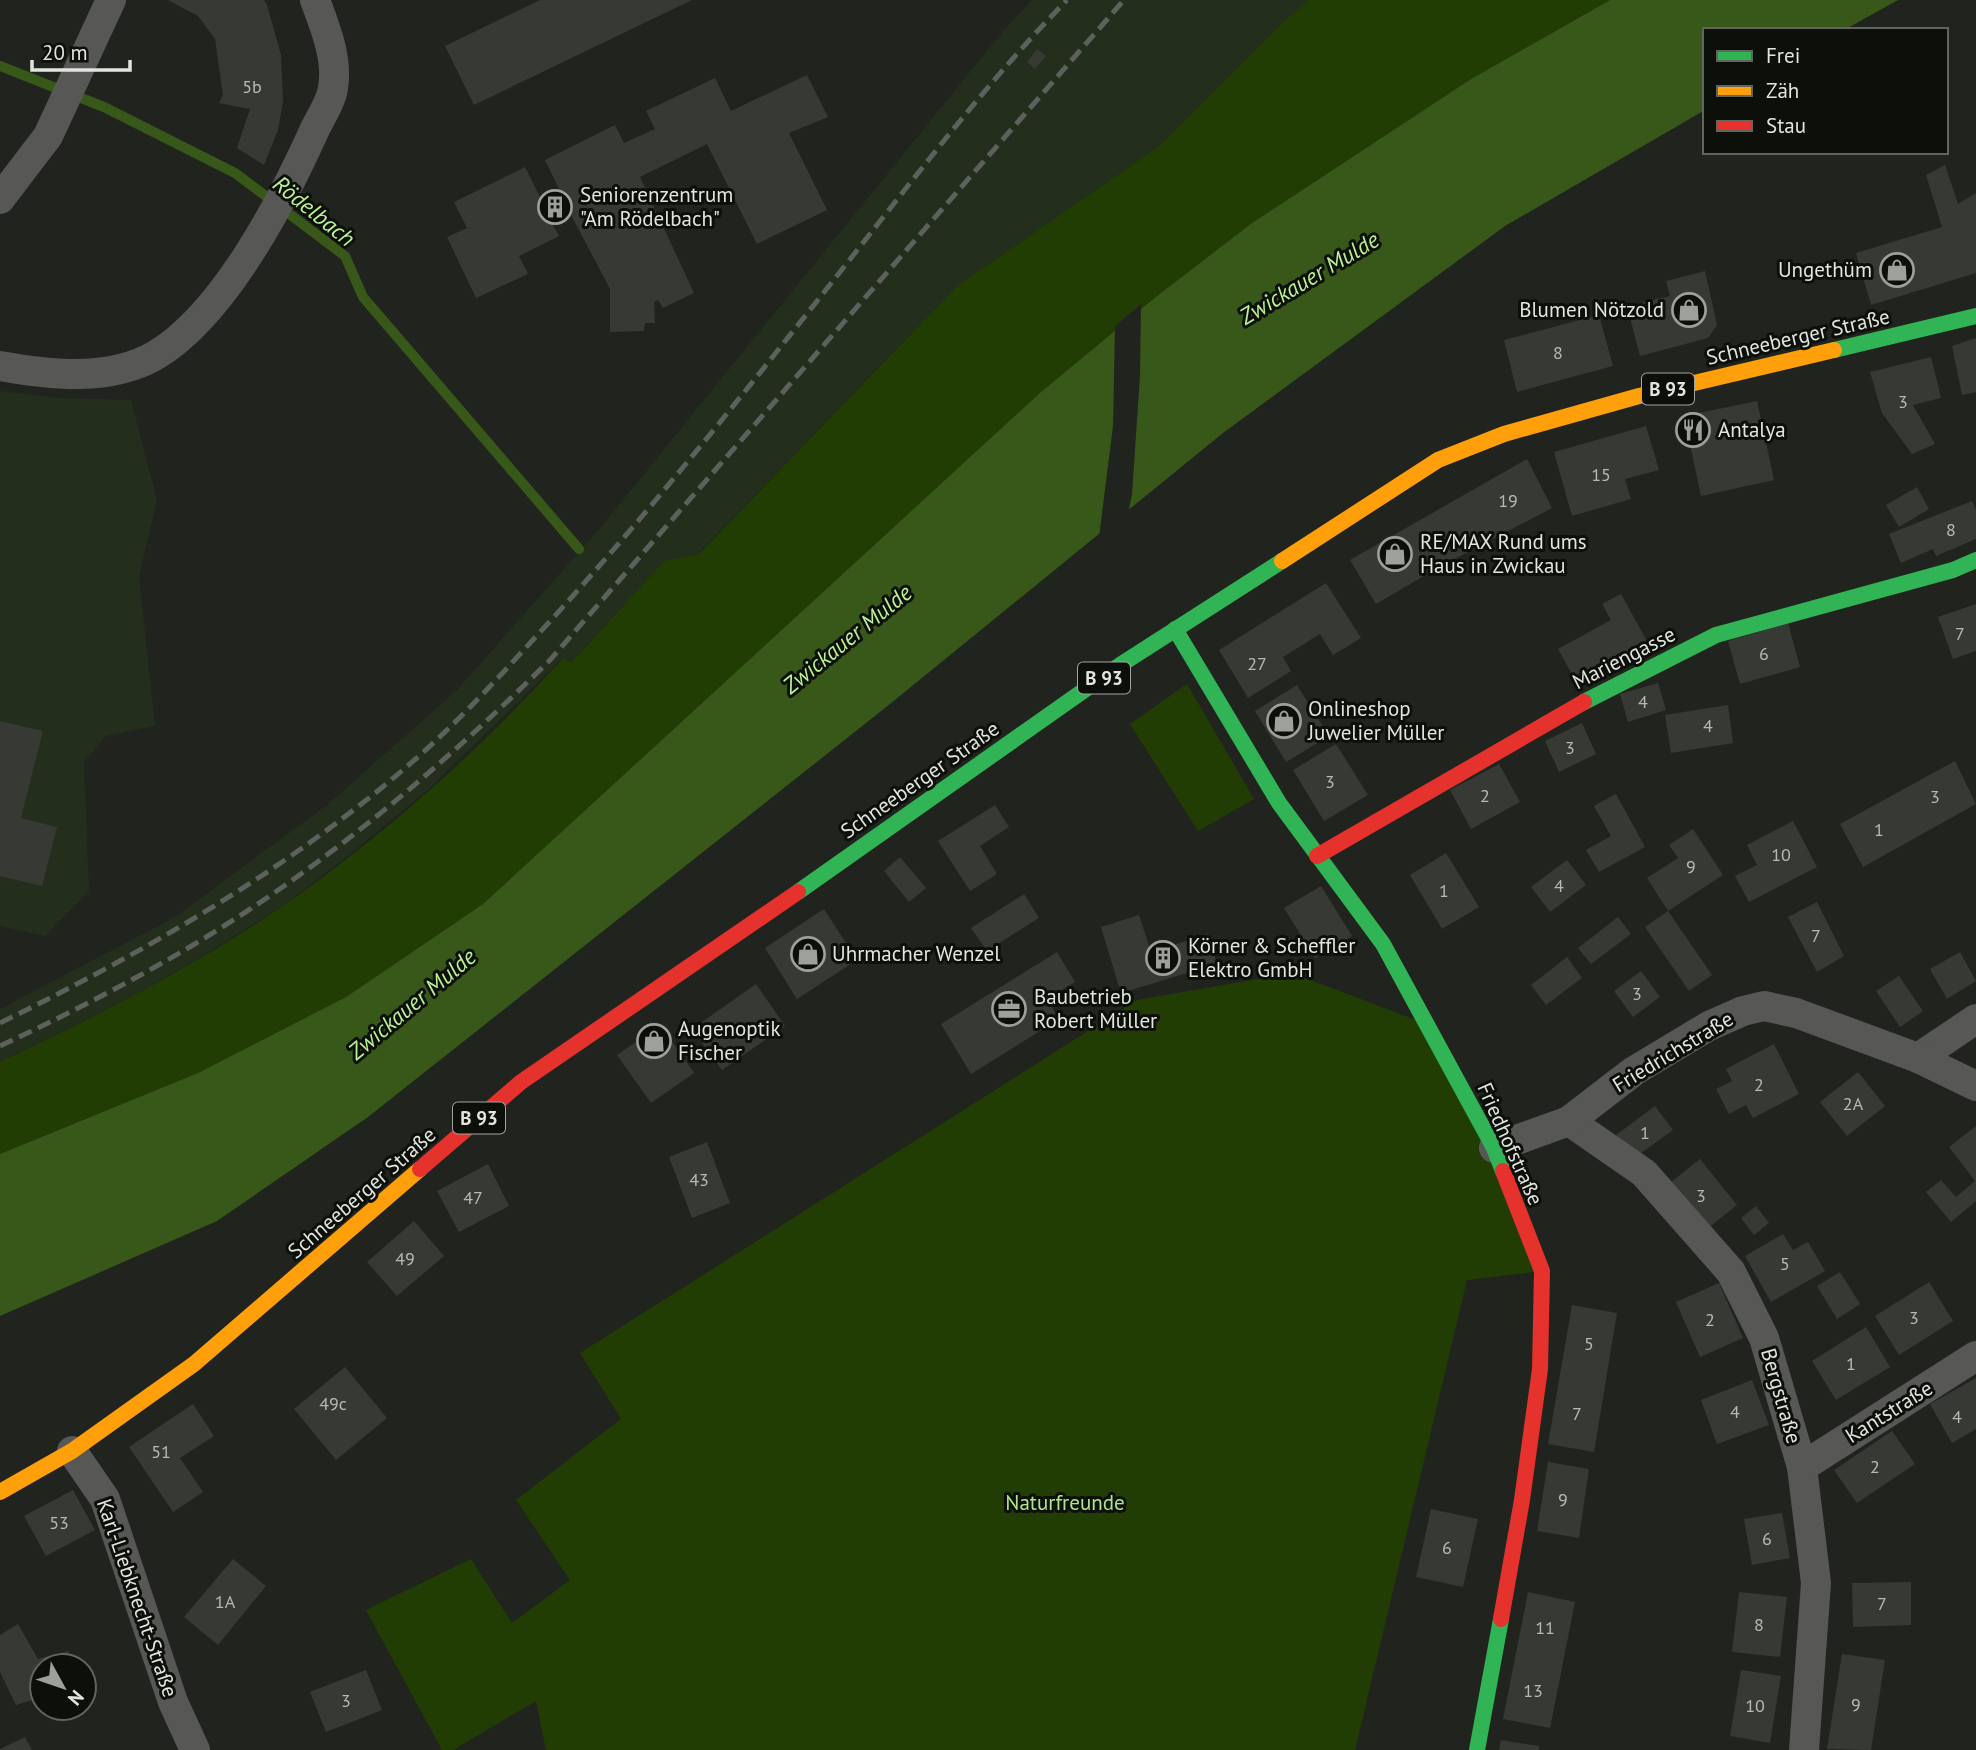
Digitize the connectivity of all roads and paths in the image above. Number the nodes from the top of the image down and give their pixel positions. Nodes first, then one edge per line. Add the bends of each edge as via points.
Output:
1 (111, 0) edge
2 (315, 0) edge
3 (0, 199) edge
4 (1976, 316) edge
5 (0, 366) edge
6 (1976, 560) edge
7 (1175, 629) junction
8 (1317, 856) junction
9 (1976, 1019) edge
10 (1918, 1058) junction
11 (1976, 1086) edge
12 (1569, 1121) junction
13 (1494, 1148) junction
14 (1976, 1356) edge
15 (72, 1451) junction
16 (1802, 1467) junction
17 (0, 1492) edge
18 (195, 1750) edge
19 (1477, 1750) edge
20 (1804, 1750) edge

1 - 3 street via 48,136
2 - 5 street via 330,39 333,88 289,187 205,315 156,355 112,371 54,374
4 - 7 main road, Schneeberger Straße / B 93 via 1504,433 1438,460
6 - 8 main road, Mariengasse via 1716,635 1578,705
7 - 8 main road, Friedhofstraße via 1279,803
7 - 15 main road, Schneeberger Straße / B 93 via 521,1082 194,1364
8 - 13 main road, Friedhofstraße via 1382,944
9 - 10 street
10 - 11 street, Friedrichstraße
10 - 12 street, Friedrichstraße via 1796,1013 1764,1006 1709,1026 1634,1070
12 - 13 street, Friedrichstraße
12 - 16 street, Bergstraße via 1644,1173 1731,1272 1764,1338
13 - 19 main road, Friedhofstraße via 1542,1271 1542,1283 1539,1369 1524,1487
14 - 16 street, Kantstraße
15 - 17 main road, Schneeberger Straße / B 93
15 - 18 street, Karl-Liebknecht-Straße via 105,1499 173,1702
16 - 20 street, Bergstraße via 1816,1583

